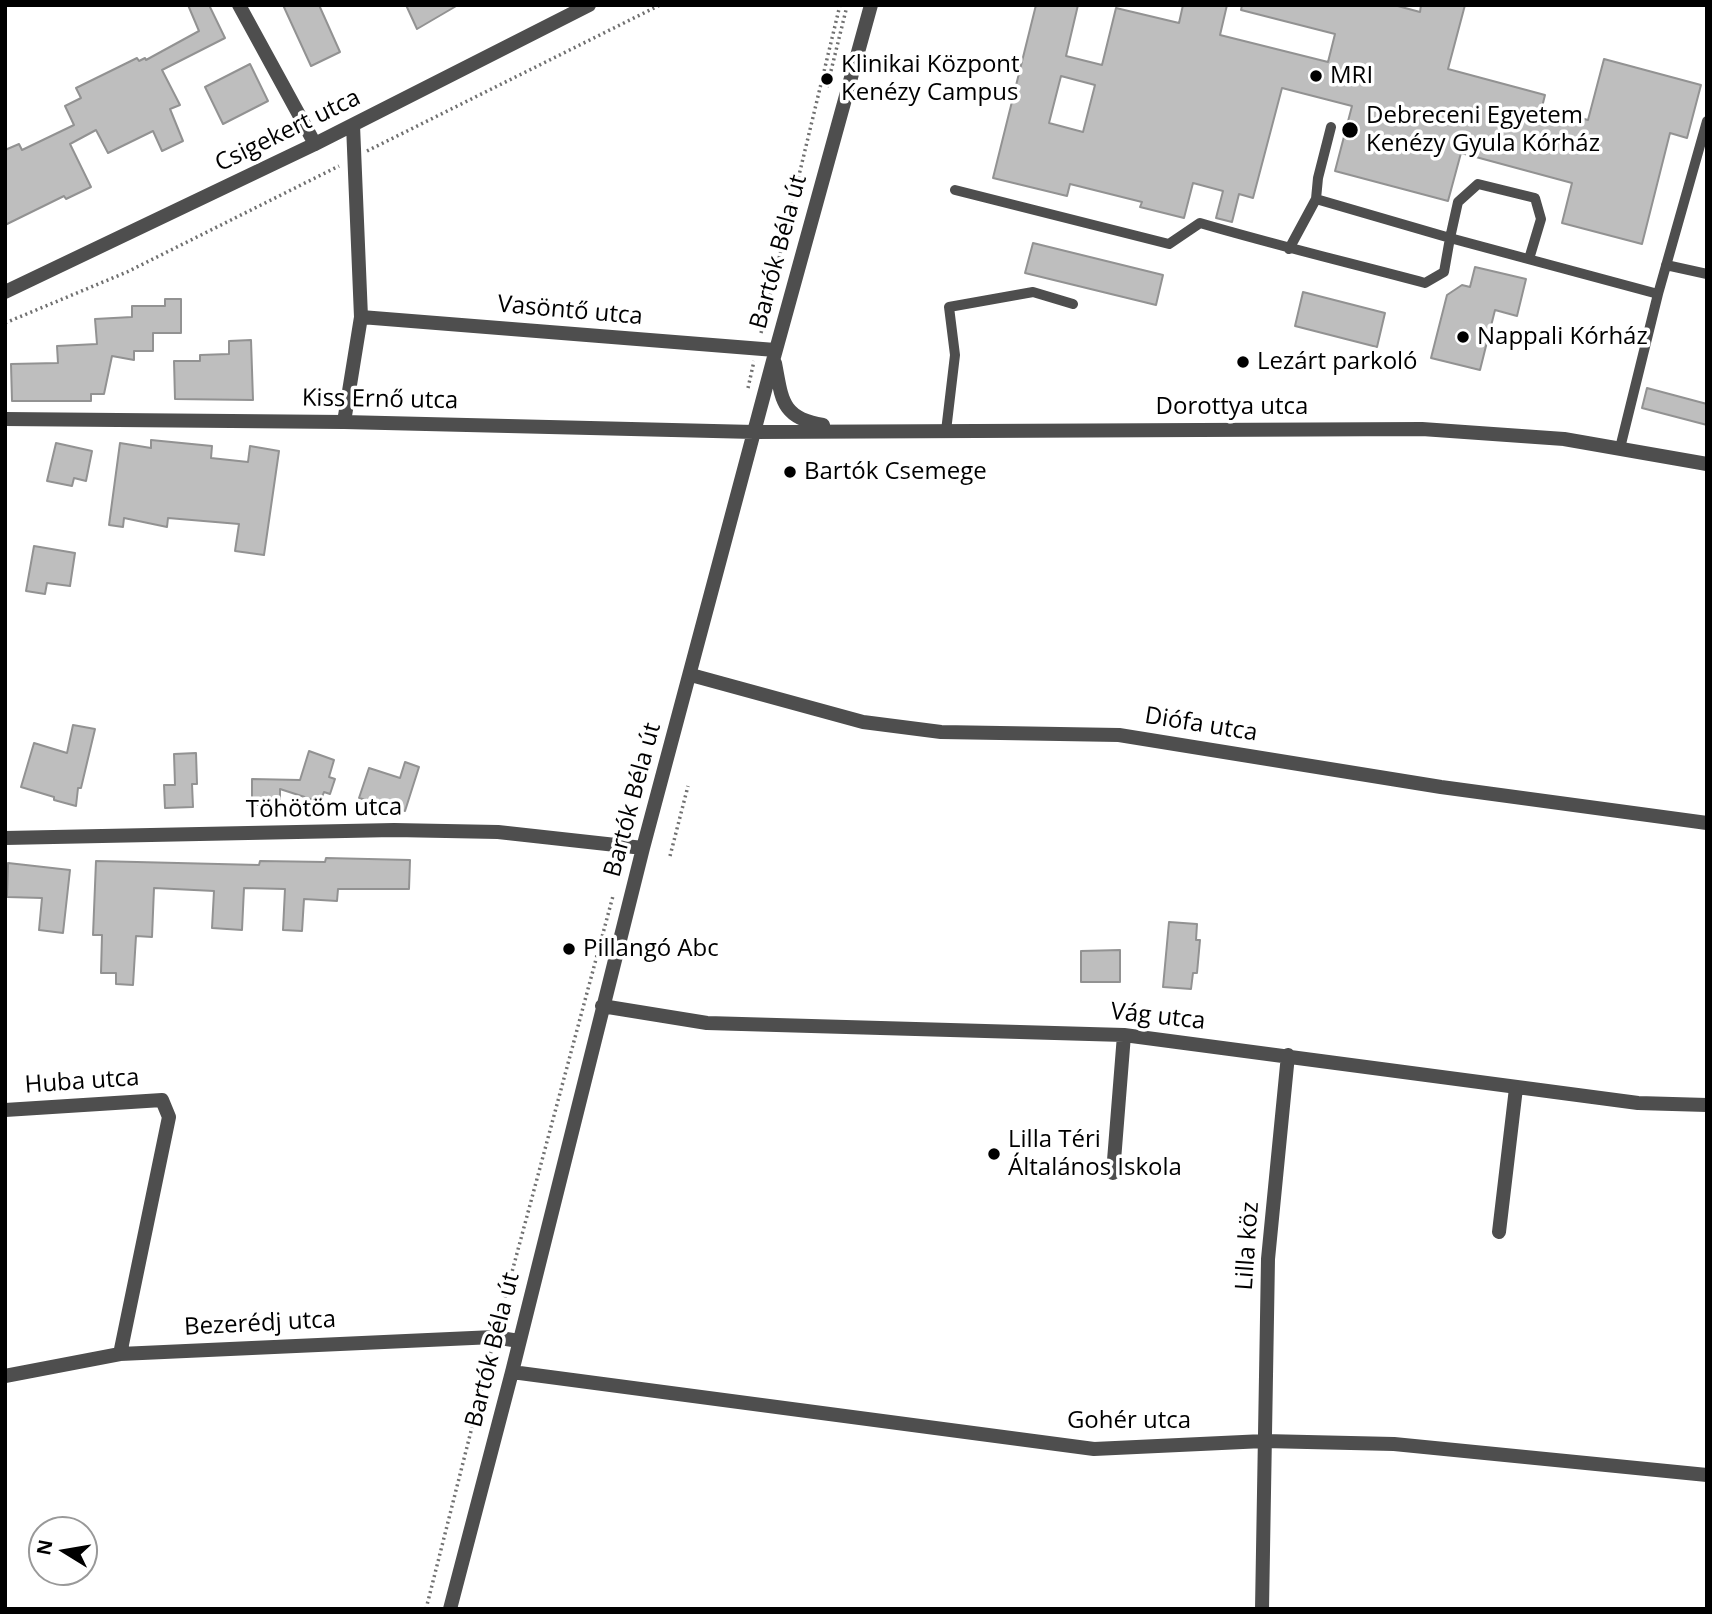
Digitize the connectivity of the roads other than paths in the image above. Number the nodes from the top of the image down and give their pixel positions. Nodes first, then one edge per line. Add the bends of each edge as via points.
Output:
1 (239, 5) edge
2 (589, 5) edge
3 (871, 5) edge
4 (1707, 121) edge
5 (353, 125) junction
6 (1331, 127) dead end
7 (315, 144) junction
8 (955, 190) dead end
9 (1316, 199) junction
10 (1450, 238) junction
11 (1289, 249) junction
12 (1529, 259) junction
13 (1667, 265) junction
14 (1707, 274) edge
15 (5, 292) edge
16 (1658, 294) junction
17 (1073, 304) dead end
18 (361, 317) junction
19 (775, 354) junction
20 (5, 419) edge
21 (344, 422) junction
22 (855, 431) junction
23 (946, 431) junction
24 (754, 432) junction
25 (1620, 448) junction
26 (1707, 464) edge
27 (691, 674) junction
28 (1707, 823) edge
29 (5, 838) edge
30 (643, 848) junction
31 (602, 1006) junction
32 (1124, 1035) junction
33 (1288, 1055) junction
34 (1516, 1088) junction
35 (1707, 1105) edge
36 (5, 1110) edge
37 (1112, 1173) dead end
38 (1499, 1232) dead end
39 (519, 1341) junction
40 (120, 1354) junction
41 (512, 1372) junction
42 (5, 1376) edge
43 (1264, 1441) junction
44 (1707, 1475) edge
45 (450, 1609) edge
46 (1262, 1609) edge

1 - 7 street
2 - 5 street, Csigekert utca
3 - 19 street, Bartók Béla út
4 - 13 lane
5 - 7 street, Csigekert utca
5 - 18 street
6 - 9 lane
7 - 15 street, Csigekert utca
8 - 11 lane via 1169,244 1200,223
9 - 10 lane
9 - 11 lane
10 - 11 lane via 1444,272 1425,283
10 - 12 lane
10 - 12 lane via 1458,202 1478,184 1535,198 1541,219
12 - 16 lane
13 - 14 lane
13 - 16 lane
16 - 25 lane
17 - 23 lane via 1034,292 949,307 955,355
18 - 19 street, Vasöntő utca
18 - 21 street
19 - 22 street via 783,400 792,414 807,422
19 - 24 street, Bartók Béla út
20 - 21 street, Kiss Ernő utca
21 - 24 street, Kiss Ernő utca
22 - 23 street, Dorottya utca
22 - 24 street, Dorottya utca
23 - 25 street, Dorottya utca via 1422,429 1564,439
24 - 27 street, Bartók Béla út
25 - 26 street, Dorottya utca
27 - 28 street, Diófa utca via 863,722 941,732 1119,734 1441,787
27 - 30 street, Bartók Béla út
29 - 30 street, Töhötöm utca via 498,832
30 - 31 street, Bartók Béla út
31 - 32 street, Vág utca via 707,1023
31 - 39 street, Bartók Béla út
32 - 33 street, Vág utca
32 - 37 street
33 - 34 street, Vág utca
33 - 43 street, Lilla köz via 1268,1259
34 - 35 street, Vág utca via 1638,1103
34 - 38 street
36 - 40 street, Huba utca via 162,1100 169,1117
39 - 40 street, Bezerédj utca via 494,1337
39 - 41 street, Bartók Béla út
40 - 42 street, Bezerédj utca
41 - 43 street, Gohér utca via 1094,1449
41 - 45 street, Bartók Béla út
43 - 44 street, Gohér utca via 1394,1444
43 - 46 street, Lilla köz

